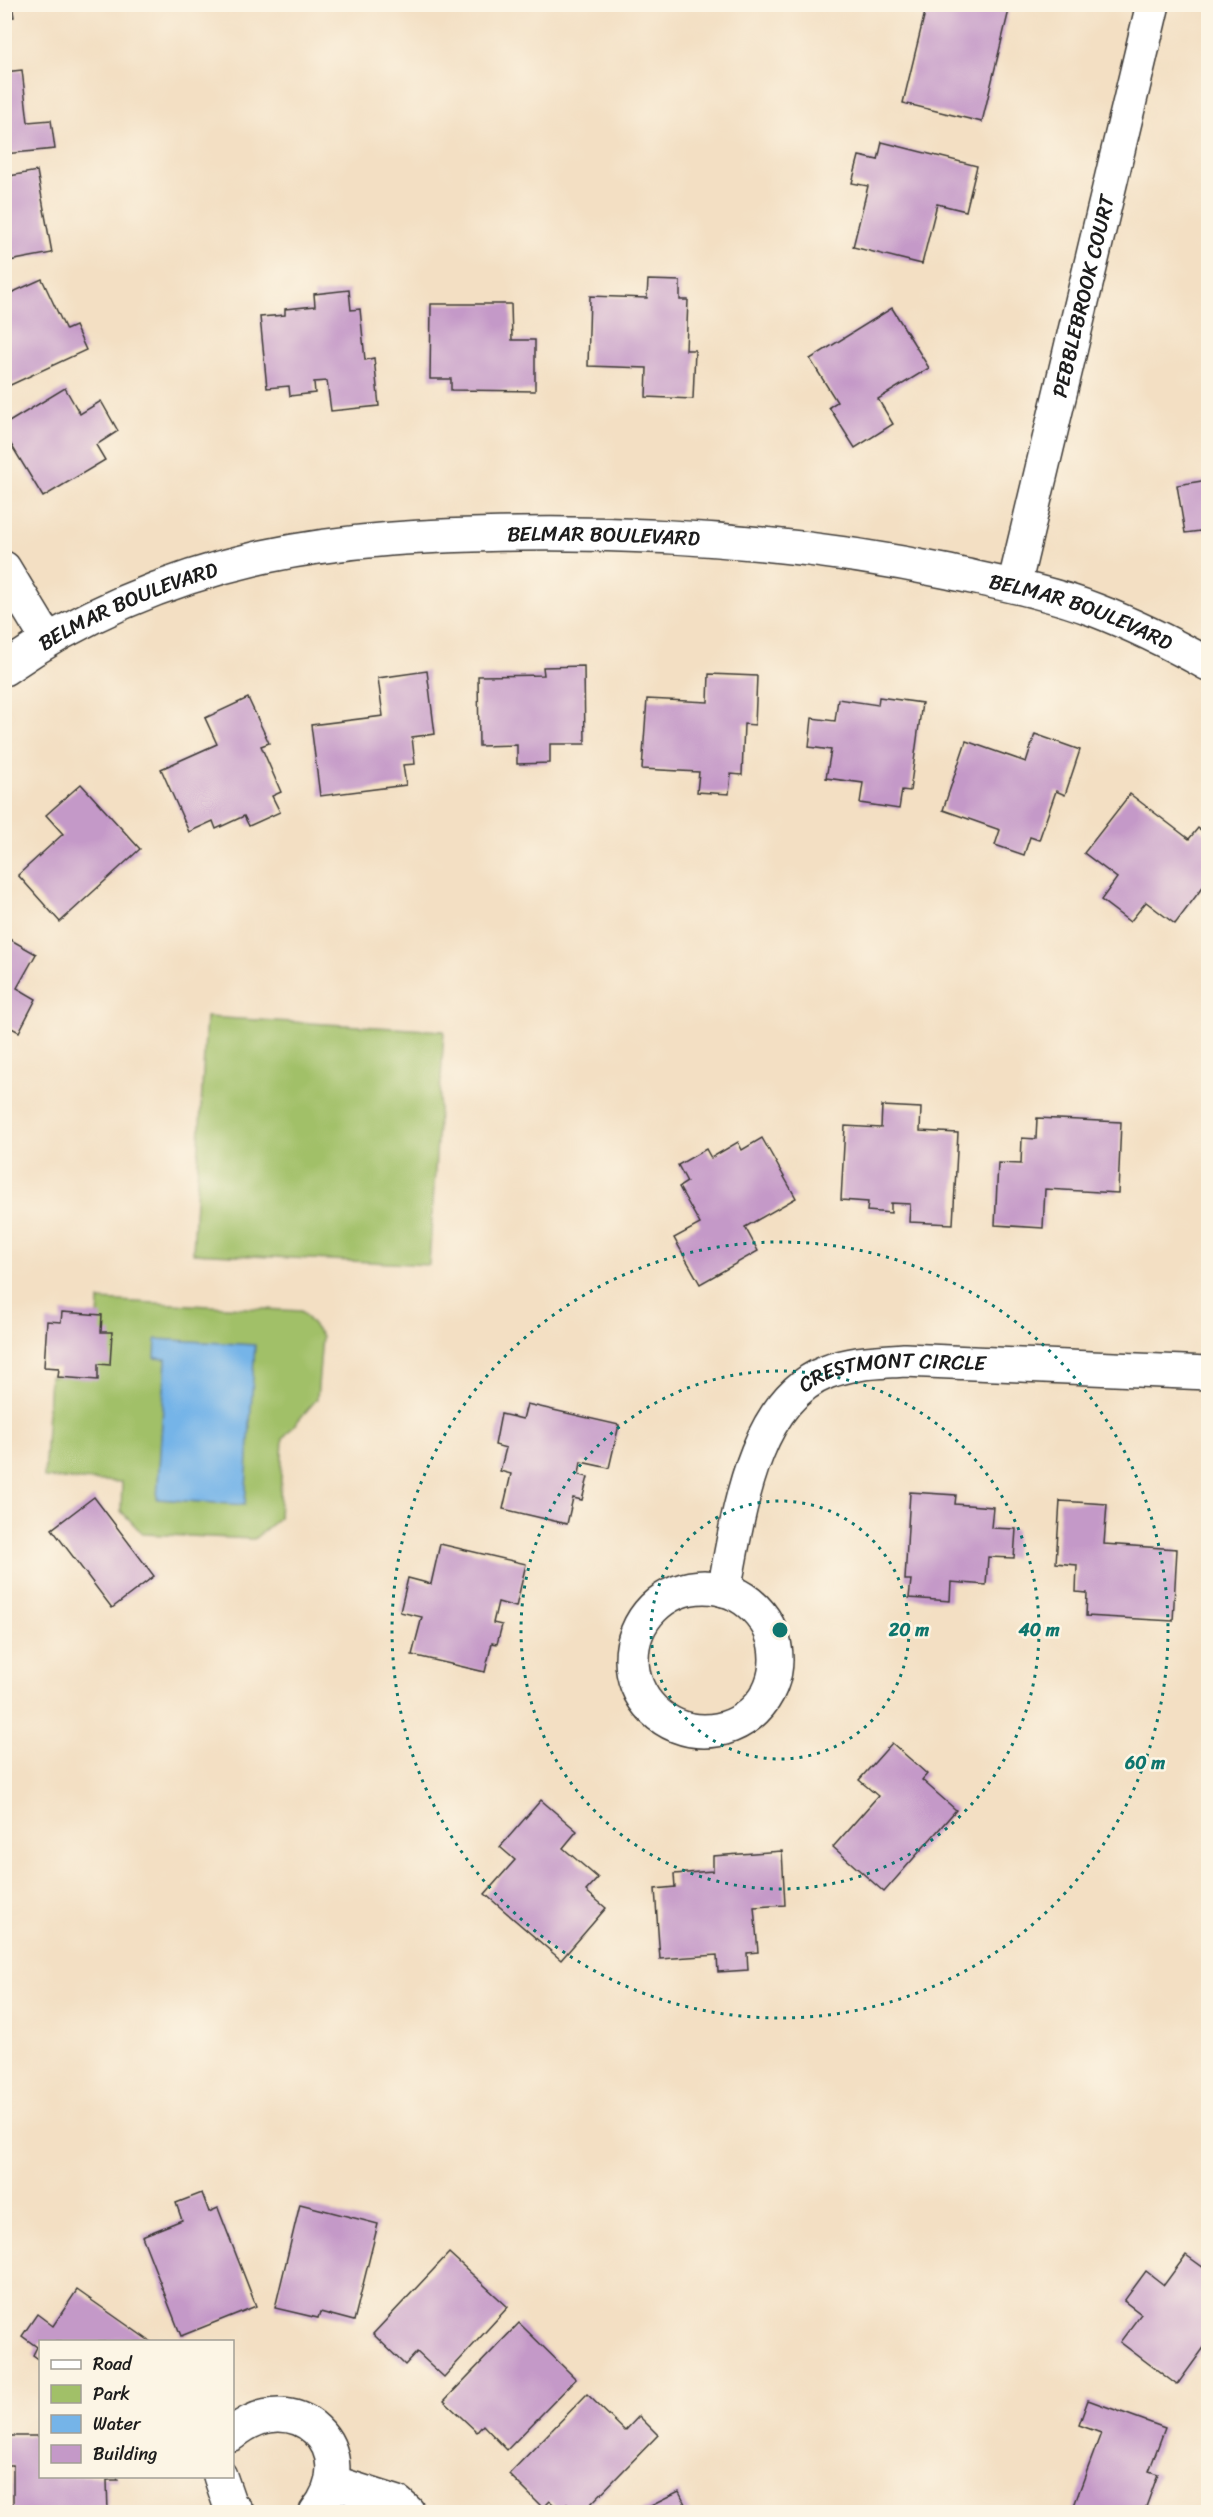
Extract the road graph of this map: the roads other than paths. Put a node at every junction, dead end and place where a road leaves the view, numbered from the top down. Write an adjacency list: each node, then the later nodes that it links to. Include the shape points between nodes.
1 (1153, 4): 3 (street, PEBBLEBROOK COURT)
2 (4, 568): 4 (street)
3 (1014, 586): 4 (street, BELMAR BOULEVARD, via 919,566 735,541 628,535 474,534 344,544 261,557 191,576); 5 (street, BELMAR BOULEVARD, via 1093,609 1166,640)
4 (47, 639): 6 (street, BELMAR BOULEVARD)
5 (1209, 664)
6 (4, 669)
7 (1209, 1373): 8 (street, CRESTMONT CIRCLE, via 904,1360 861,1362 826,1372 799,1390 780,1411 762,1443 742,1504)
8 (724, 1590): 8 (street, via 696,1588 670,1596 654,1607 635,1639 634,1677 641,1694 667,1721 685,1729 721,1729 739,1722 766,1697 774,1679 774,1642 767,1624 749,1604)
9 (234, 2432): 11 (street, via 264,2415 283,2414 301,2419 328,2445 333,2463)
10 (221, 2478): 12 (street, via 230,2505)
11 (332, 2482): 13 (street, via 326,2500); 14 (street, via 398,2503)
12 (237, 2512)
13 (316, 2512)
14 (408, 2512)

